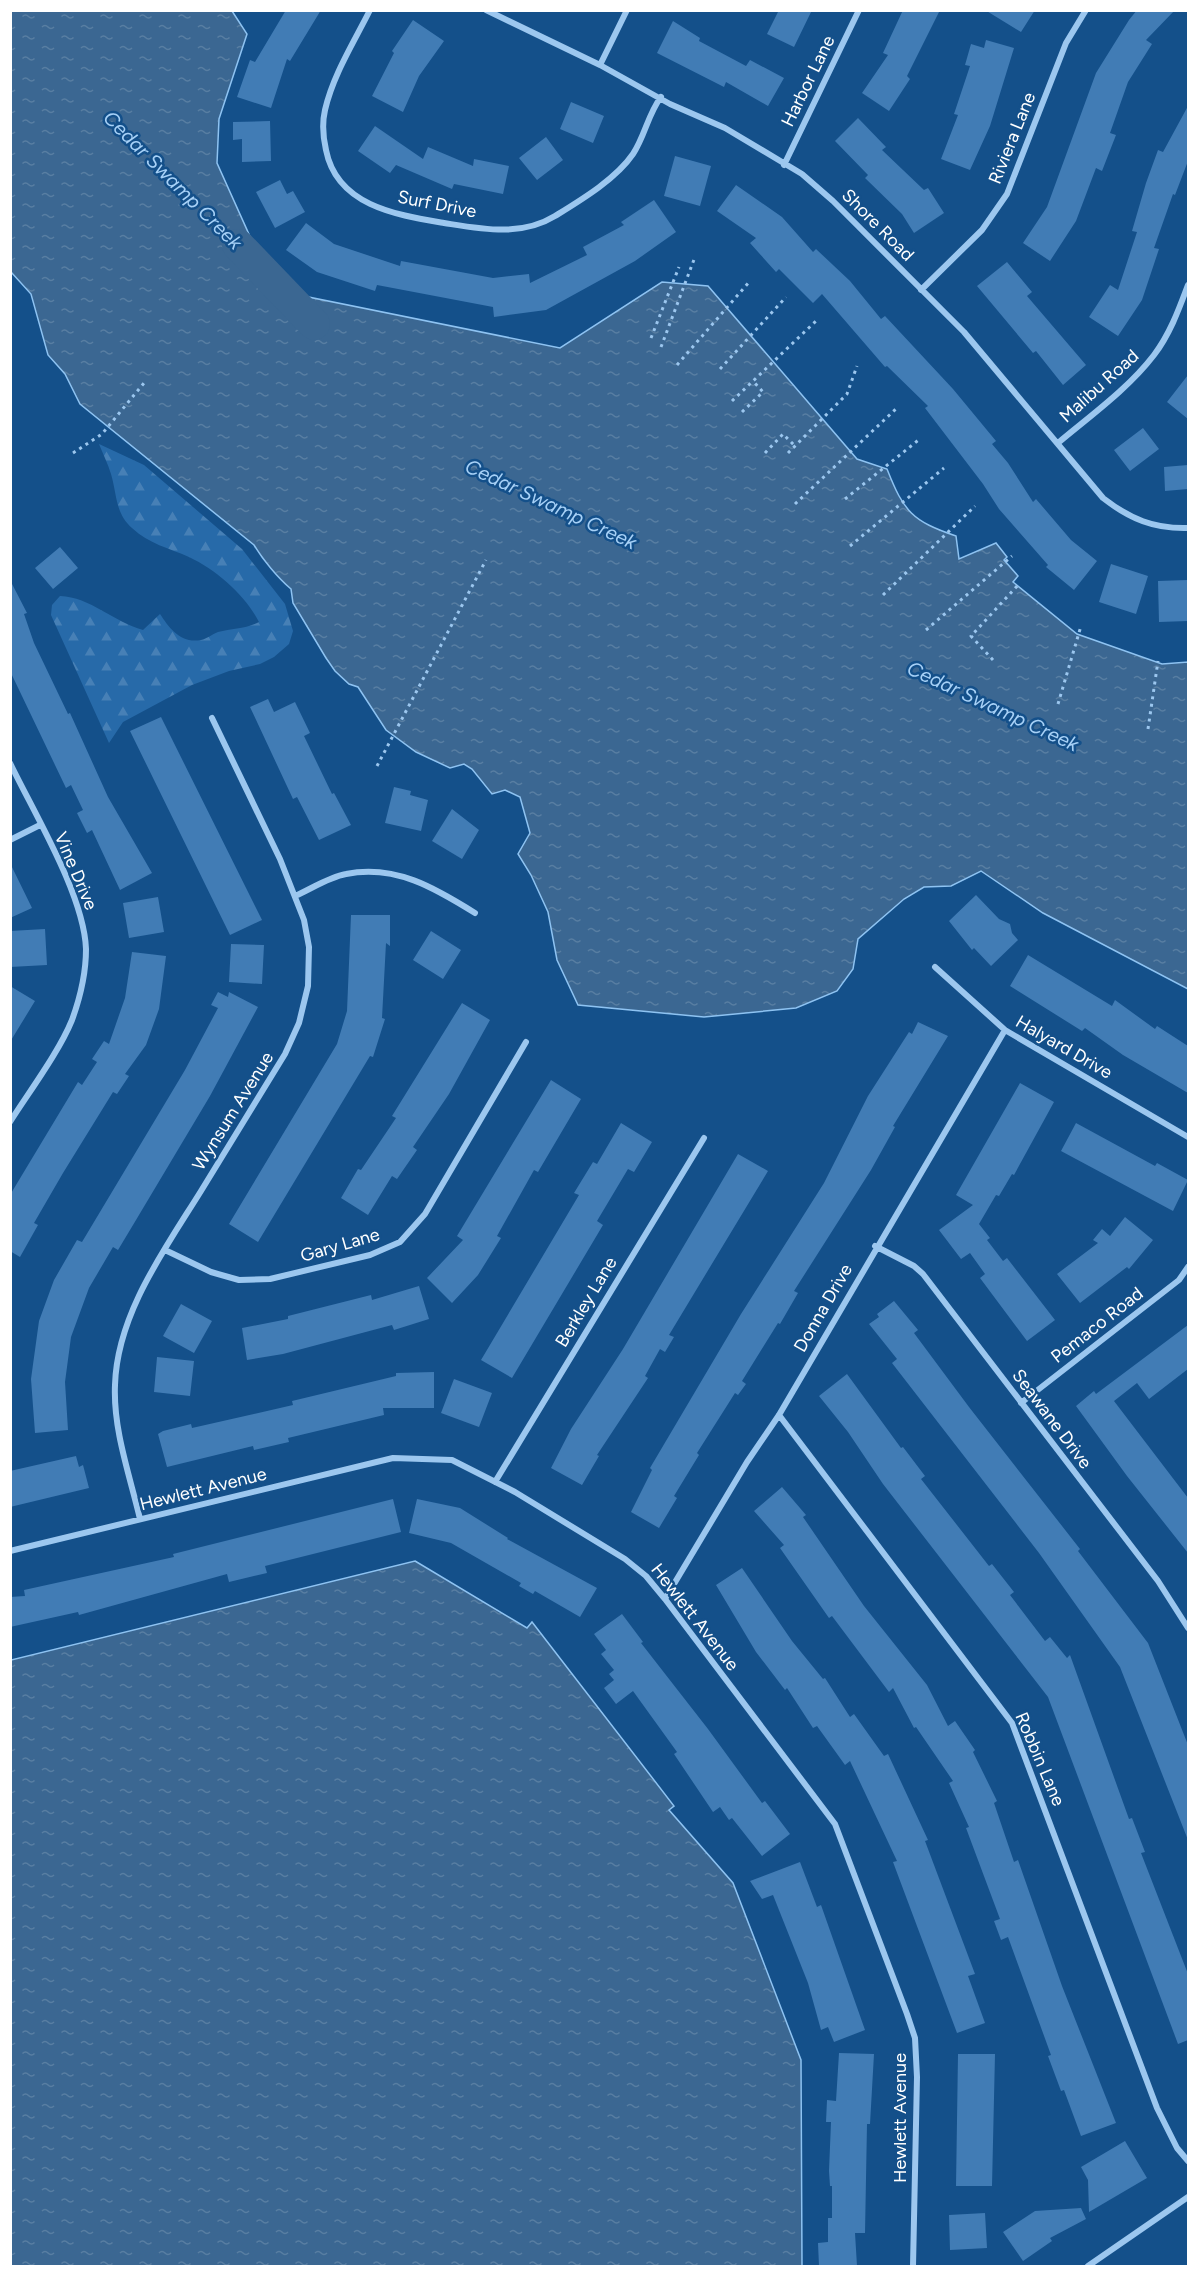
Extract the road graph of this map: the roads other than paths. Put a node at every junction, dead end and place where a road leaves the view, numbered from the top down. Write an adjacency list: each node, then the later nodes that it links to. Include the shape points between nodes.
1 (370, 10): 7 (street, Surf Drive, via 334,80 324,111 323,138 335,176 348,191 362,201 405,217 511,231 554,217 615,174 632,154 652,108)
2 (486, 10): 6 (street, Shore Road)
3 (627, 10): 6 (street)
4 (859, 10): 8 (street, Harbor Lane)
5 (1086, 10): 10 (street, Riviera Lane, via 1066,43 1007,194 982,230)
6 (600, 65): 7 (street, Shore Road)
7 (661, 97): 8 (street, Shore Road, via 725,128)
8 (784, 165): 10 (street, Shore Road, via 802,174 833,201)
9 (1188, 285): 11 (street, Malibu Road, via 1171,327 1154,355)
10 (921, 290): 11 (street, Shore Road, via 964,332)
11 (1058, 443): 12 (street, Shore Road, via 1103,498 1124,514 1168,529)
12 (1188, 528)
13 (212, 718): 17 (street, Wynsum Avenue)
14 (10, 763): 15 (street, Vine Drive)
15 (40, 825): 16 (street); 22 (street, Vine Drive, via 80,911 86,948 83,982 71,1021)
16 (10, 840)
17 (295, 896): 18 (street, via 345,874 383,872 415,879); 26 (street, Wynsum Avenue, via 309,947 308,986 299,1023 285,1054)
18 (475, 913)
19 (935, 968): 20 (street, Halyard Drive)
20 (1005, 1030): 23 (street, Halyard Drive); 25 (street, Donna Drive)
21 (526, 1042): 26 (street, Gary Lane, via 425,1214 400,1242 370,1255 270,1279 239,1280 211,1272)
22 (10, 1122)
23 (1188, 1137)
24 (704, 1138): 30 (street, Berkley Lane)
25 (876, 1246): 28 (street, Seawane Drive, via 923,1274); 29 (street, Donna Drive)
26 (165, 1250): 31 (street, Wynsum Avenue, via 131,1315 116,1370 117,1423)
27 (1188, 1267): 28 (street, Pemaco Road, via 1179,1280)
28 (1021, 1403): 34 (street, Seawane Drive, via 1158,1581)
29 (778, 1414): 33 (street, Donna Drive); 35 (street, Robbin Lane, via 1012,1723 1157,2108)
30 (495, 1482): 31 (street, Hewlett Avenue, via 452,1460 393,1458); 33 (street, Hewlett Avenue, via 625,1559)
31 (140, 1519): 32 (street, Hewlett Avenue)
32 (10, 1551)
33 (665, 1599): 37 (street, Hewlett Avenue, via 835,1824 907,2014 915,2038 917,2077)
34 (1188, 1628)
35 (1188, 2161)
36 (1188, 2197): 38 (street)
37 (913, 2266)
38 (1088, 2266)

